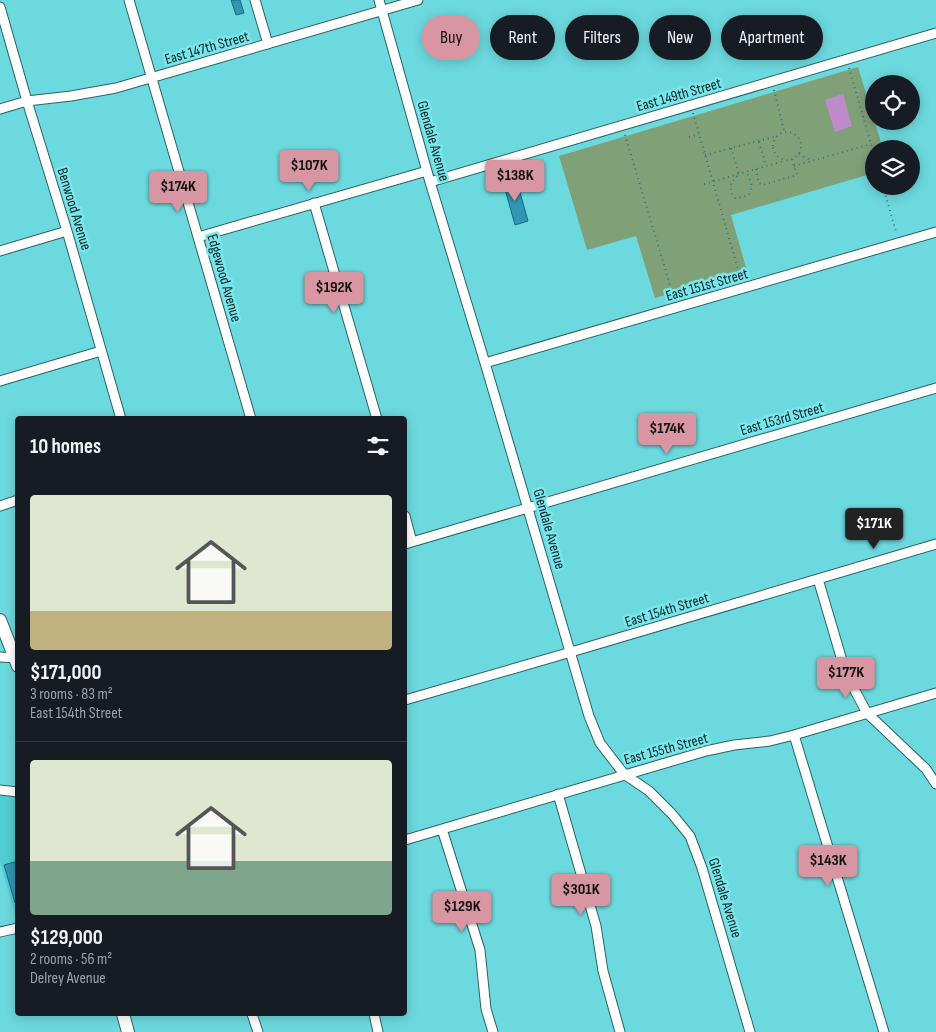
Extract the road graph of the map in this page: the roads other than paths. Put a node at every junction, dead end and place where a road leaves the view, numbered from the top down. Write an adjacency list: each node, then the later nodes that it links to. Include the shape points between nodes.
1 (129, 0): 9 (street, Edgewood Avenue)
2 (255, 0): 8 (street)
3 (379, 0): 6 (street, Glendale Avenue)
4 (418, 0): 6 (street, East 147th Street)
5 (0, 8): 10 (street, Benwood Avenue)
6 (382, 11): 8 (street, East 147th Street); 12 (street, Glendale Avenue)
7 (936, 33): 13 (street, East 149th Street)
8 (268, 44): 9 (street, East 147th Street)
9 (152, 78): 10 (street, East 147th Street, via 116,88); 17 (street, Edgewood Avenue)
10 (27, 101): 11 (street, East 147th Street); 15 (street, Benwood Avenue)
11 (0, 109)
12 (427, 171): 13 (street, Glendale Avenue); 14 (street)
13 (430, 182): 20 (street, Glendale Avenue)
14 (314, 203): 17 (street); 25 (street)
15 (67, 231): 18 (street); 19 (street, Benwood Avenue)
16 (936, 232): 20 (street, East 151st Street)
17 (198, 237): 24 (street, Edgewood Avenue)
18 (0, 251)
19 (101, 351): 21 (street); 23 (street, Benwood Avenue)
20 (485, 364): 28 (street, Glendale Avenue)
21 (0, 381)
22 (936, 388): 28 (street, East 153rd Street)
23 (120, 416)
24 (250, 416)
25 (376, 416)
26 (15, 501): 27 (street)
27 (0, 506)
28 (528, 509): 30 (street, East 153rd Street); 34 (street, Glendale Avenue)
29 (407, 530): 30 (street)
30 (409, 543)
31 (936, 544): 32 (street, East 154th Street)
32 (818, 579): 34 (street, East 154th Street); 40 (street, via 846,674)
33 (0, 620): 35 (main road)
34 (571, 652): 39 (street, East 154th Street); 42 (street, Glendale Avenue, via 600,743)
35 (15, 656)
36 (0, 657): 37 (street)
37 (15, 661)
38 (936, 693): 40 (street, East 155th Street)
39 (407, 699)
40 (868, 713): 41 (street, East 155th Street); 43 (street, via 926,769)
41 (794, 735): 42 (street, East 155th Street, via 706,751); 60 (street)
42 (624, 774): 46 (street, East 155th Street); 59 (street, Glendale Avenue, via 649,791 690,836)
43 (936, 784)
44 (0, 790): 45 (street)
45 (15, 792)
46 (558, 794): 47 (street, East 155th Street); 58 (street, via 596,926 603,971)
47 (442, 830): 48 (street, East 155th Street); 57 (street, via 480,950 486,1009)
48 (407, 839)
49 (15, 929): 50 (street)
50 (0, 932)
51 (124, 1016): 54 (main road)
52 (253, 1016): 55 (street)
53 (374, 1016): 56 (street)
54 (128, 1032)
55 (258, 1032)
56 (378, 1032)
57 (493, 1032)
58 (620, 1032)
59 (750, 1032)
60 (884, 1032)

